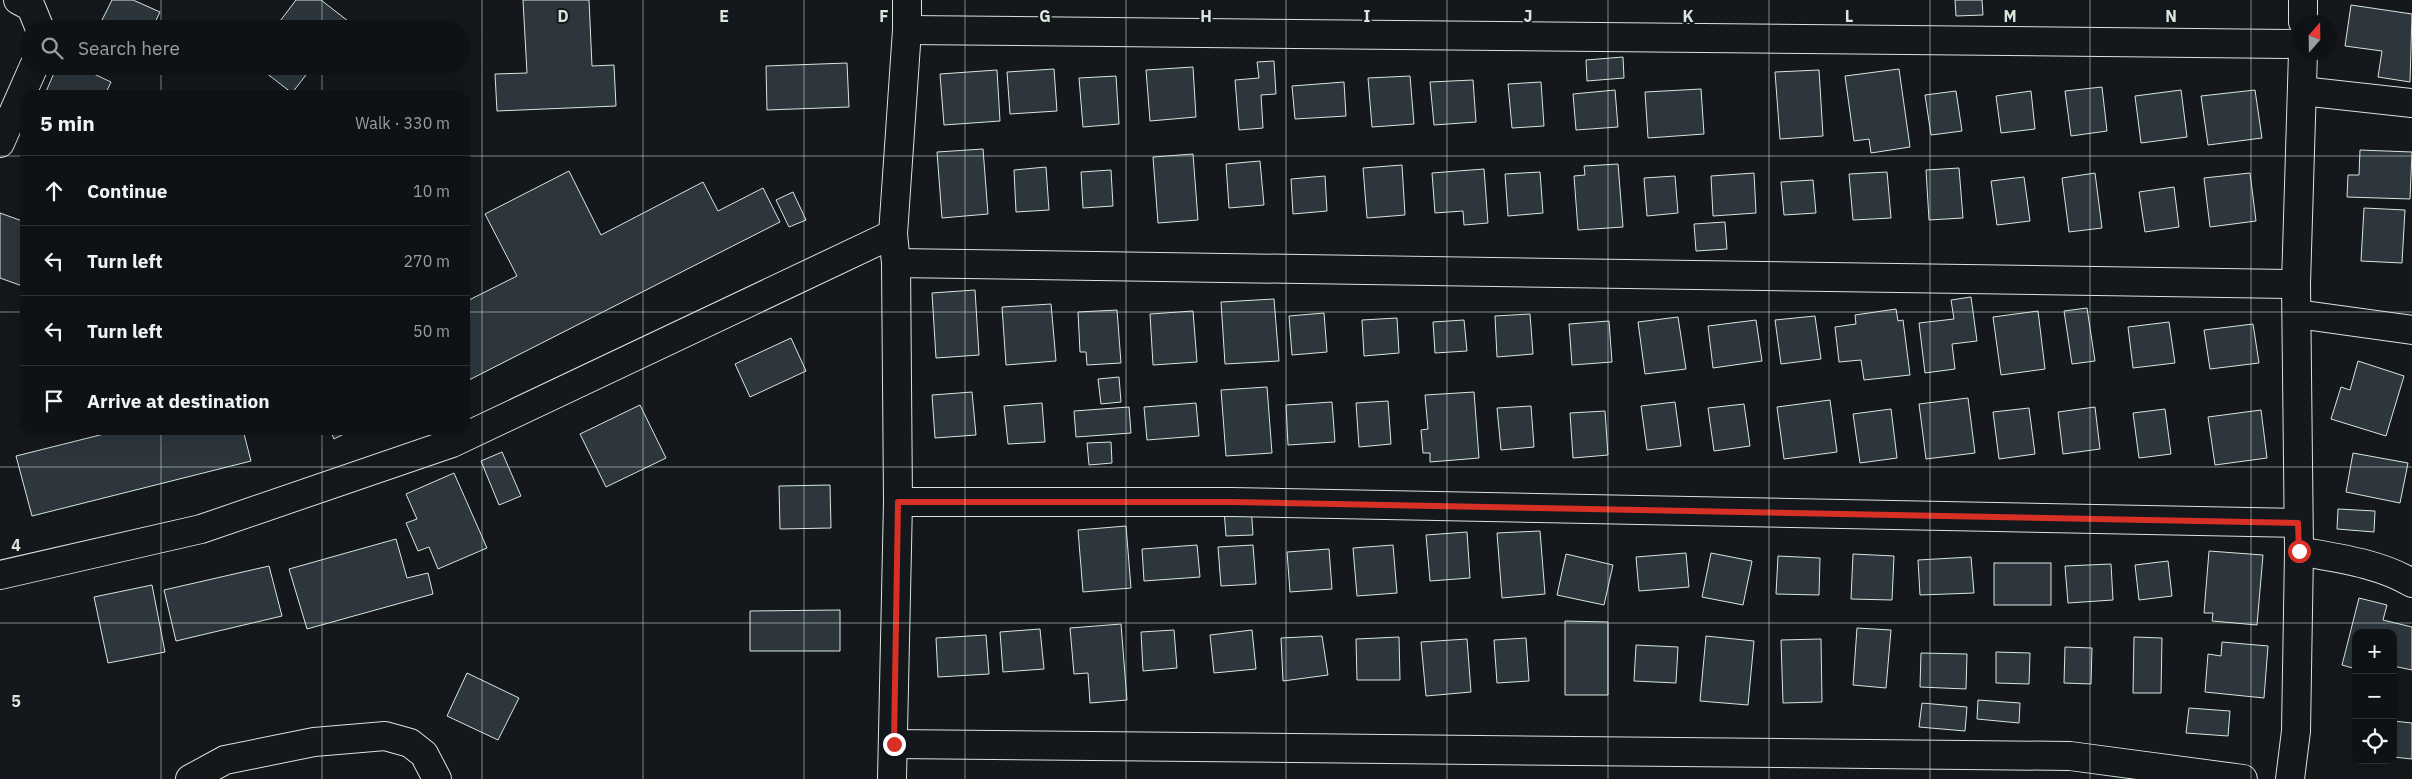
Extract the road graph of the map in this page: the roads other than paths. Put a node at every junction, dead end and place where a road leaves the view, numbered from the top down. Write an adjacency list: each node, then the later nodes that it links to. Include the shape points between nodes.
1 (18, 0): 5 (street, via 32,7)
2 (907, 0): 6 (street)
3 (2303, 0): 4 (street)
4 (2303, 15)
5 (37, 20)
6 (907, 30): 7 (street); 15 (street)
7 (2292, 44)
8 (2303, 60): 11 (street)
9 (30, 75): 10 (street)
10 (23, 90)
11 (2302, 91): 13 (street); 17 (street)
12 (20, 98): 14 (street)
13 (2412, 102)
14 (0, 143)
15 (893, 234): 16 (street); 20 (street)
16 (896, 264): 17 (street); 22 (street)
17 (2296, 284): 18 (street)
18 (2297, 314): 19 (street); 23 (street)
19 (2412, 330)
20 (470, 434)
21 (469, 435): 25 (street, via 202,530)
22 (898, 502): 23 (street, via 1231,502); 27 (street)
23 (2298, 523): 24 (street)
24 (2299, 551): 26 (street, via 2361,563); 33 (street, via 2296,731)
25 (0, 575)
26 (2412, 583)
27 (894, 744): 28 (street); 31 (street)
28 (2065, 768): 32 (street)
29 (190, 779): 30 (street, via 225,760 314,742 385,736 410,743 424,754)
30 (437, 779)
31 (892, 779)
32 (2243, 779)
33 (2290, 779)

